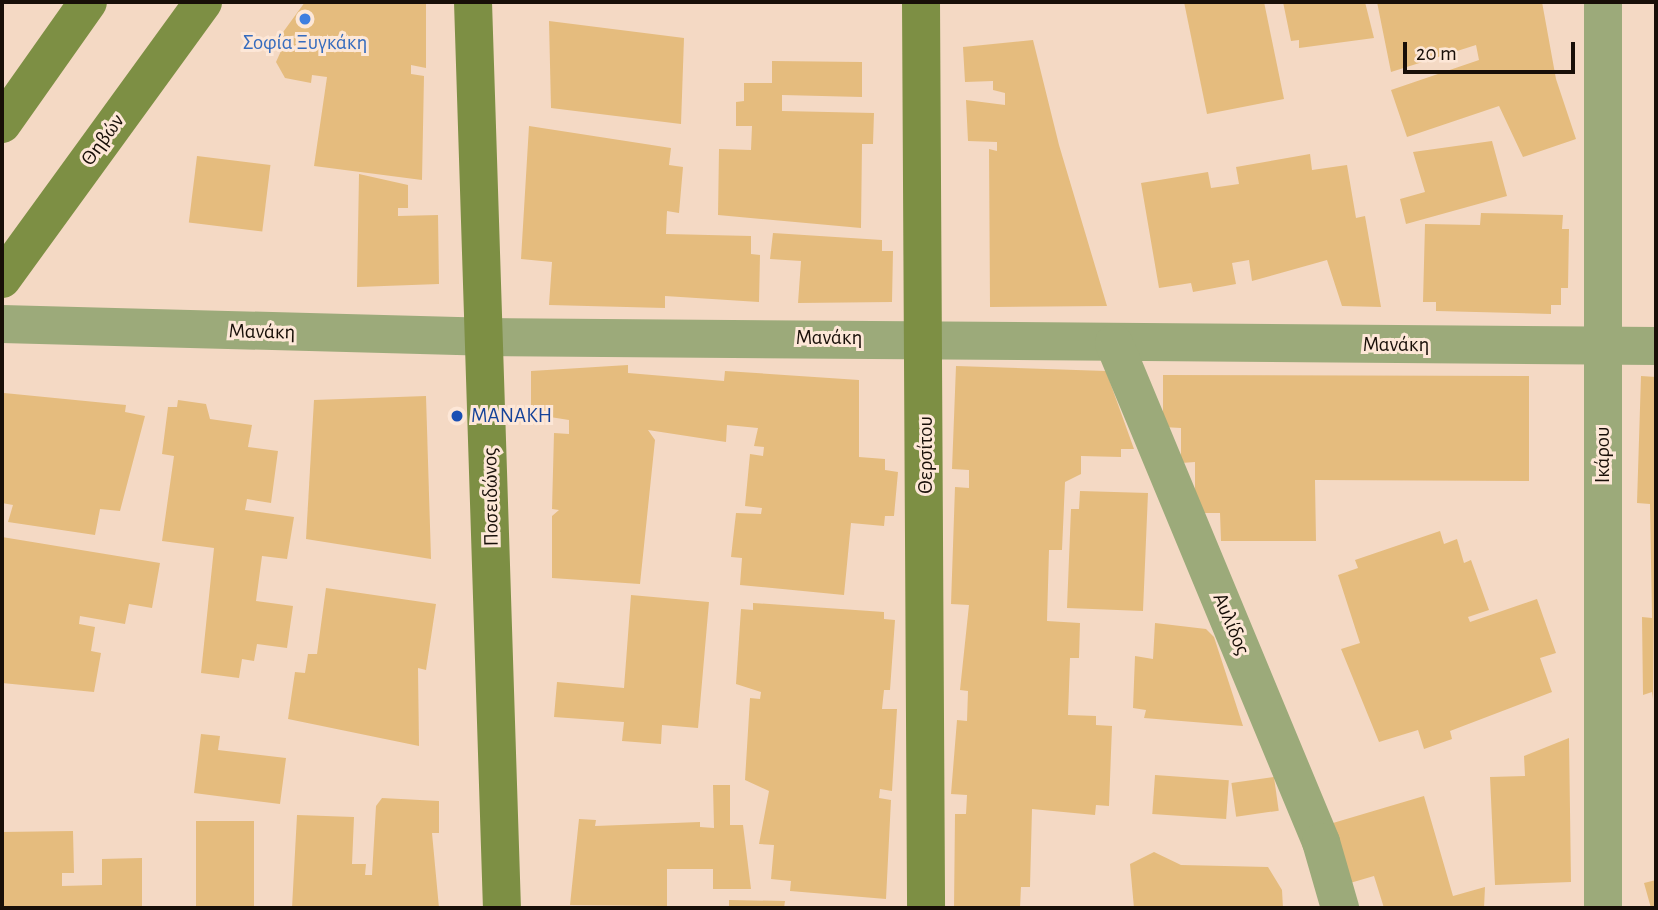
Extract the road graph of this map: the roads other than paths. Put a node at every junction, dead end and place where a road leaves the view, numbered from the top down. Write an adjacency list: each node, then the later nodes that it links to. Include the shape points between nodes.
1 (88, 2): 6 (street)
2 (203, 2): 7 (street, Θηβών)
3 (472, 2): 9 (street, Ποσειδώνος)
4 (921, 2): 10 (street, Θερσίτου)
5 (1604, 2): 12 (street, Ικάρου)
6 (2, 124)
7 (2, 279)
8 (2, 324): 9 (street, Μανάκη)
9 (485, 337): 10 (street, Μανάκη); 14 (street, Ποσειδώνος)
10 (926, 338): 11 (street, Μανάκη); 15 (street, Θερσίτου)
11 (1114, 343): 12 (street, Μανάκη); 16 (street, Αυλίδος, via 1321,842)
12 (1603, 345): 13 (street, Μανάκη); 17 (street, Ικάρου)
13 (1656, 346)
14 (502, 908)
15 (926, 908)
16 (1340, 908)
17 (1603, 908)

